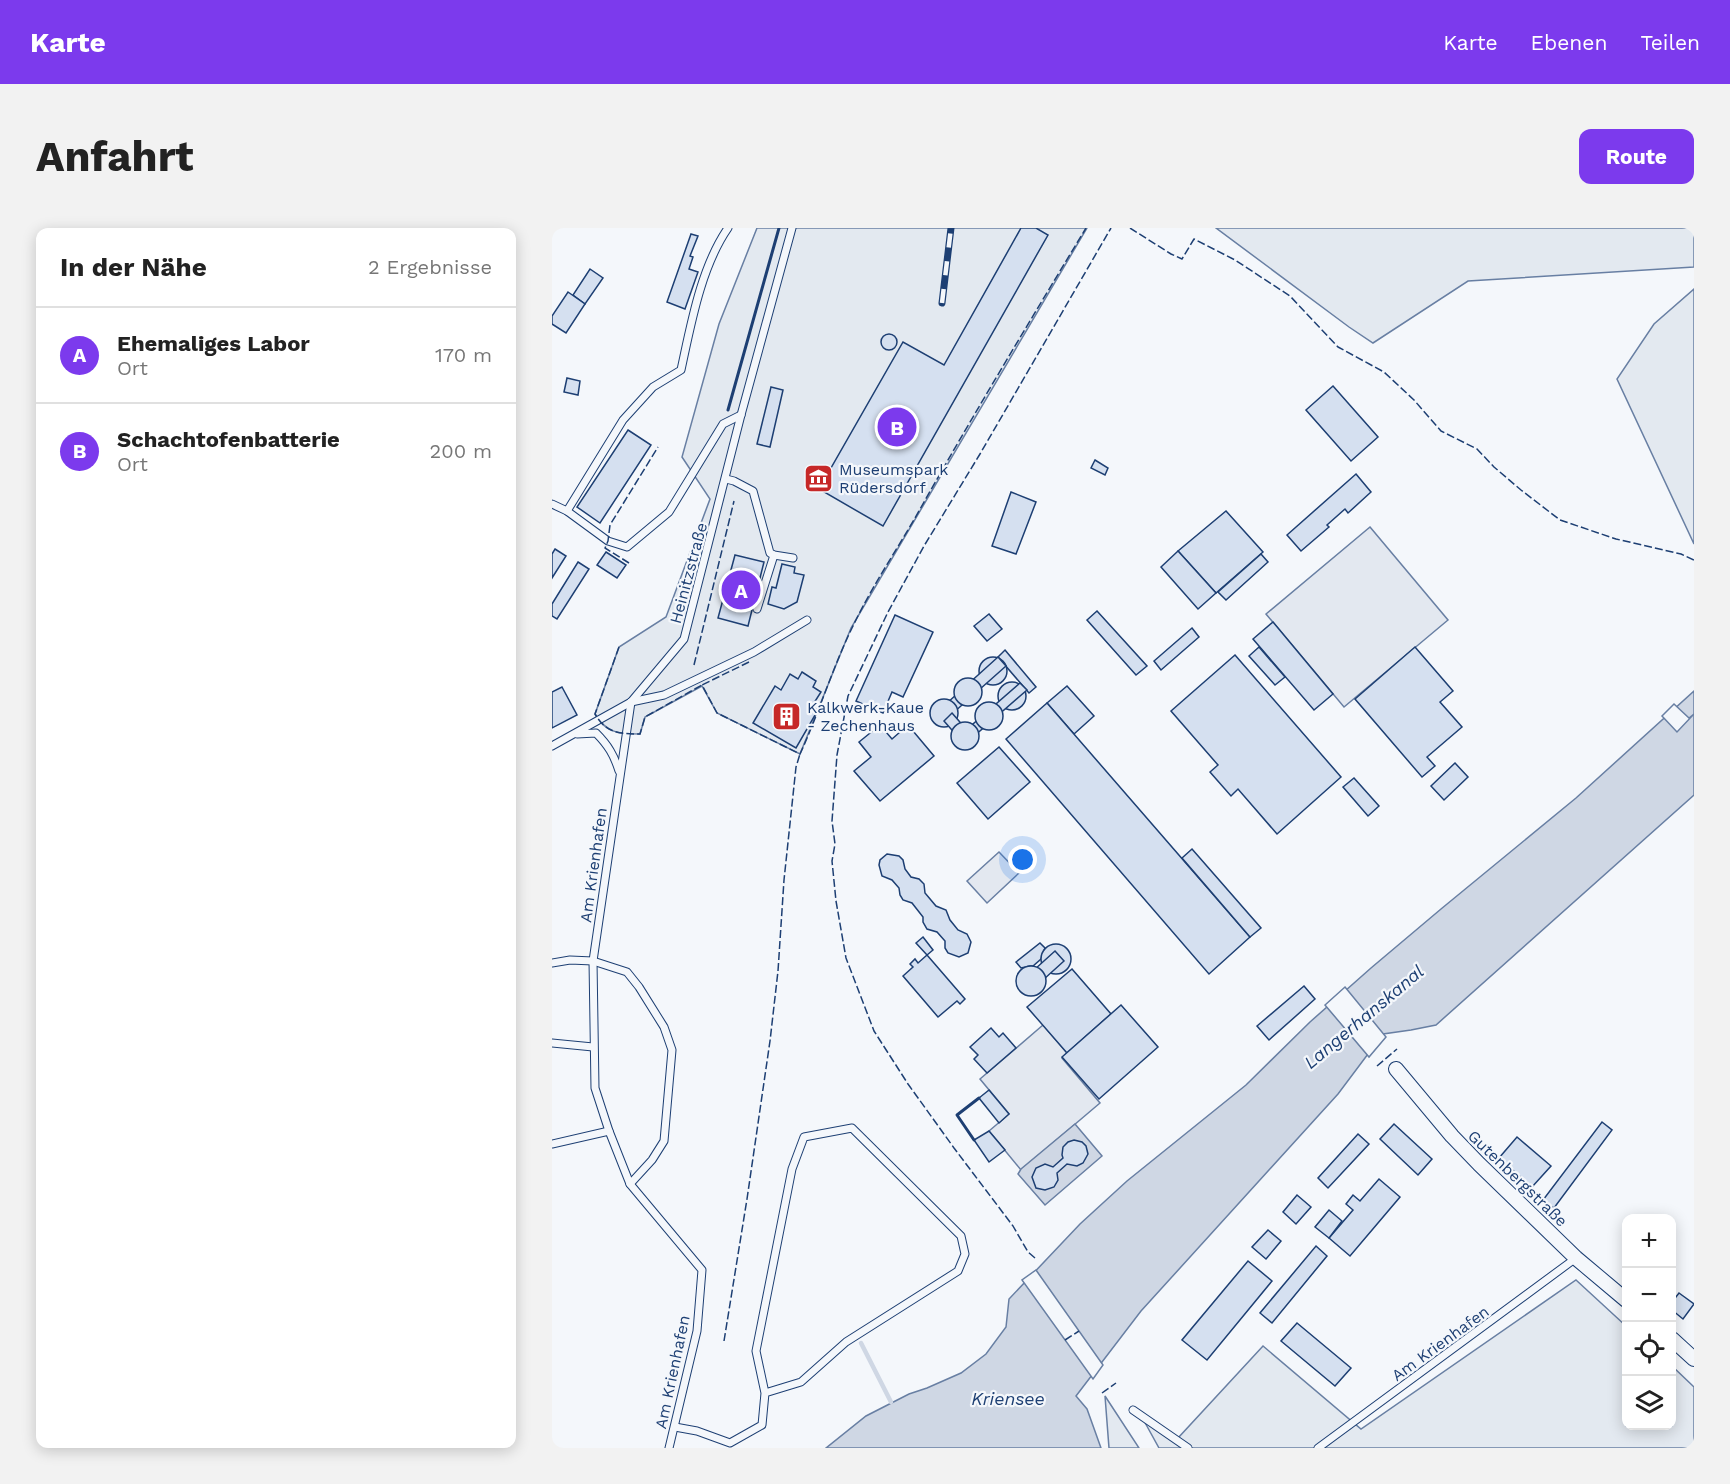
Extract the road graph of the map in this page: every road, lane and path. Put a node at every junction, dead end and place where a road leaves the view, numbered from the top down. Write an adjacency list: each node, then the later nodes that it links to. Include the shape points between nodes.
1 (728, 228): 6 (lane, via 716,245 697,302 681,370 653,387 623,420)
2 (792, 228): 3 (lane, Heinitzstraße)
3 (741, 416): 4 (lane, Heinitzstraße); 6 (lane, Heinitzstraße, via 723,424 669,512 627,547 608,541)
4 (726, 479): 7 (lane, via 753,491 770,553); 11 (lane, Heinitzstraße, via 684,639)
5 (552, 504): 6 (lane, Heinitzstraße)
6 (567, 511)
7 (774, 555): 8 (lane); 9 (lane)
8 (793, 558)
9 (757, 609)
10 (807, 620): 11 (lane, via 754,652 664,695)
11 (631, 702): 12 (lane, Heinitzstraße); 14 (lane, Am Krienhafen)
12 (575, 734): 13 (lane, Heinitzstraße); 14 (lane, via 596,733 608,744)
13 (552, 746)
14 (620, 773): 16 (lane, Am Krienhafen)
15 (552, 955): 17 (lane)
16 (593, 961): 17 (lane); 19 (lane, Am Krienhafen); 23 (lane, via 627,972 664,1027 672,1050 664,1141)
17 (553, 963)
18 (552, 1043): 19 (lane)
19 (593, 1047): 21 (lane, Am Krienhafen, via 595,1088)
20 (1396, 1069): 24 (street, Gutenbergstraße, via 1452,1136)
21 (609, 1131): 22 (lane); 23 (lane, Am Krienhafen)
22 (552, 1144)
23 (630, 1184): 30 (lane, Am Krienhafen, via 702,1270 697,1331)
24 (1576, 1258): 25 (street, Gutenbergstraße); 33 (lane, Am Krienhafen)
25 (1622, 1297)
26 (1676, 1343): 27 (street)
27 (1694, 1359)
28 (765, 1393): 28 (lane, via 801,1382 846,1342 958,1271 964,1254 961,1236 852,1128 804,1137 792,1169 756,1351); 30 (lane, via 762,1425 730,1443)
29 (1133, 1410): 32 (lane)
30 (675, 1427): 31 (lane, Am Krienhafen)
31 (669, 1448)
32 (1188, 1448)
33 (1318, 1448)

